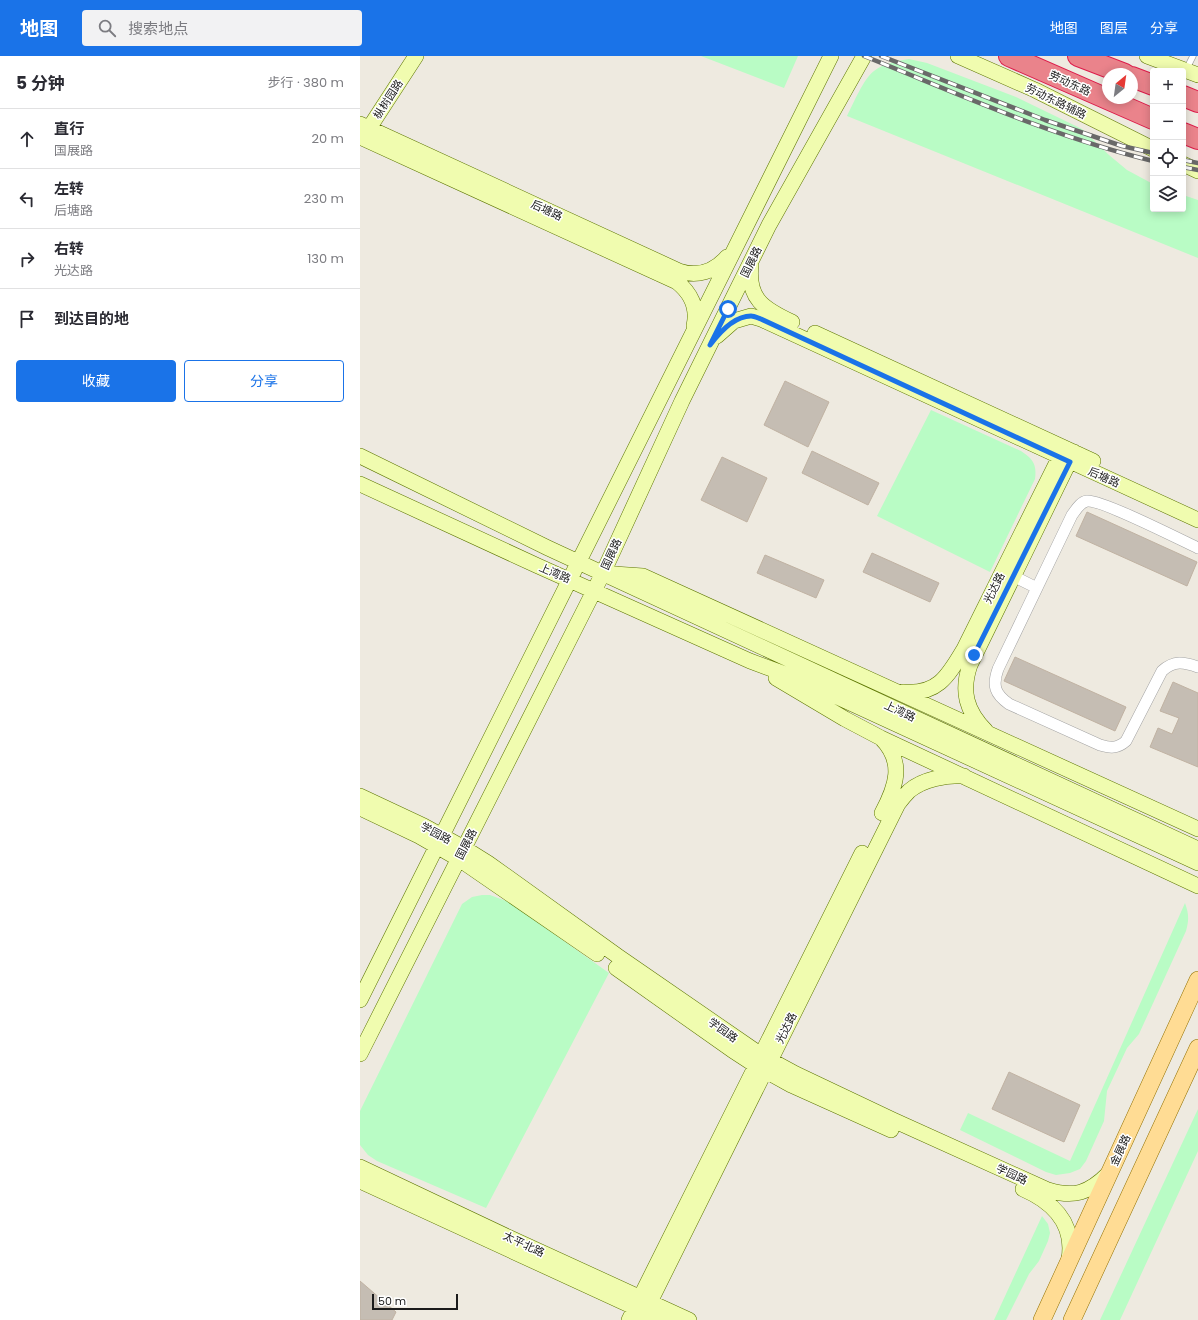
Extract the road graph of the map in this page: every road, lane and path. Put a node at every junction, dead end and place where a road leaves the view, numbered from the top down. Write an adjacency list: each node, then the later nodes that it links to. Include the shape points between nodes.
1 (409, 56): 17 (street, 枞树园路)
2 (416, 56): 17 (street, 枞树园路)
3 (831, 56): 23 (street, 国展路)
4 (864, 56): 24 (street, 国展路)
5 (958, 56): 20 (street, 劳动东路辅路, via 1035,90)
6 (1009, 56): 16 (highway, 劳动东路)
7 (1078, 56): 10 (highway)
8 (1147, 56): 11 (street)
9 (1193, 56): 11 (lane)
10 (1109, 68)
11 (1192, 73)
12 (1138, 79): 13 (highway)
13 (1150, 84)
14 (1186, 97): 15 (highway)
15 (1198, 102)
16 (1150, 119)
17 (362, 133): 23 (street, 后塘路, via 689,274 699,274 718,266); 25 (street, 后塘路, via 677,282 688,294 696,311)
18 (1186, 134): 19 (highway)
19 (1198, 139)
20 (1150, 148)
21 (1186, 165): 22 (street)
22 (1198, 171)
23 (732, 252): 25 (street, 国展路)
24 (752, 260): 26 (street, 国展路); 27 (street, 后塘路, via 752,292 766,309)
25 (691, 335): 33 (street, 国展路)
26 (710, 345): 27 (street, 后塘路, via 734,322 751,316); 34 (street, 国展路)
27 (1067, 454): 30 (street, 后塘路); 31 (street, 后塘路); 35 (street, 光达路); 41 (street, 光达路, via 952,670 930,689 914,693)
28 (360, 456): 33 (street, 上湾路)
29 (360, 484): 36 (street, 上湾路)
30 (1198, 509)
31 (1198, 520)
32 (1198, 548): 37 (street, via 1105,505 1088,501 1081,503 1072,516)
33 (578, 562): 34 (street, 上湾路); 36 (street, 国展路)
34 (603, 573): 38 (street, 国展路); 41 (street, 上湾路, via 643,576); 47 (street, 上湾路)
35 (1013, 576): 37 (street); 42 (street, 光达路, via 966,677 966,700 971,712)
36 (570, 579): 38 (street, 上湾路); 49 (street, 国展路)
37 (1037, 588): 40 (street, via 995,679 995,688 1000,698 1009,704 1100,745 1116,747 1126,741 1167,666 1181,662)
38 (594, 590): 39 (street, 上湾路); 51 (street, 国展路)
39 (750, 661): 43 (street, 上湾路, via 845,720); 47 (street, 上湾路, via 796,678)
40 (1198, 667)
41 (895, 692): 42 (street, 上湾路)
42 (992, 735): 48 (street, 上湾路)
43 (881, 738): 44 (street, 上湾路); 58 (street, 光达路, via 893,757 896,779 893,792)
44 (964, 776): 53 (street, 上湾路); 58 (street, 光达路, via 930,780 914,787 898,804)
45 (360, 796): 49 (street, 学园路)
46 (360, 808): 49 (street, 学园路)
47 (1113, 816): 50 (street, 上湾路); 52 (street, 上湾路)
48 (1198, 830)
49 (439, 840): 51 (street, 学园路); 55 (street, 国展路)
50 (1198, 849)
51 (462, 853): 57 (street, 国展路); 58 (street, 学园路, via 732,1050)
52 (1198, 863)
53 (1198, 886)
54 (1198, 980): 60 (main road, 金展路)
55 (360, 1000)
56 (1198, 1048): 67 (main road)
57 (360, 1054)
58 (763, 1063): 60 (street, 学园路, via 1048,1190 1061,1194 1083,1191 1092,1188); 62 (street, 学园路, via 791,1085 1029,1191 1060,1215 1070,1239); 63 (street, 光达路)
59 (360, 1167): 63 (street, 太平北路)
60 (1110, 1172): 62 (main road, 金展路)
61 (360, 1181): 63 (street, 太平北路)
62 (1068, 1264): 66 (main road, 金展路)
63 (640, 1310): 64 (street, 太平北路); 65 (street, 太平北路)
64 (662, 1320)
65 (689, 1320)
66 (1042, 1320)
67 (1072, 1320)

